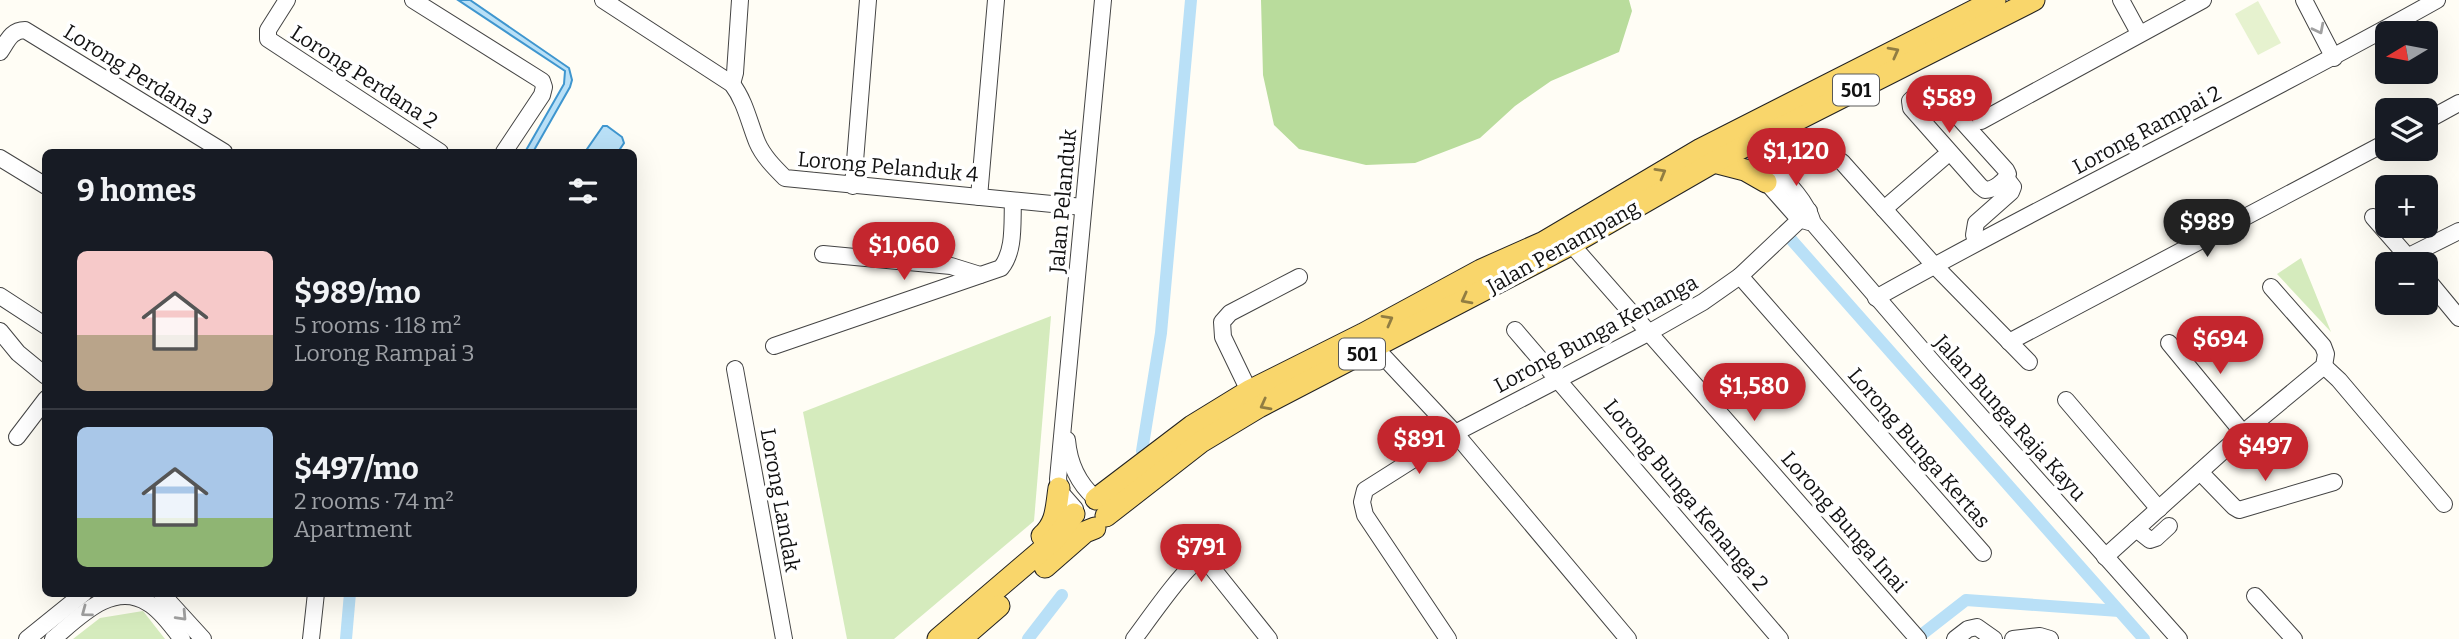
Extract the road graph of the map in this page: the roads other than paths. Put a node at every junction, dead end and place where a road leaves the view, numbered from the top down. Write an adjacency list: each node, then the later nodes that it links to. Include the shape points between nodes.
1 (287, 0): 24 (street, Lorong Perdana 2, via 268,38)
2 (413, 0): 25 (street, via 542,81 542,96)
3 (603, 0): 17 (street, Lorong Pelanduk 4)
4 (740, 0): 17 (street)
5 (868, 0): 33 (street)
6 (996, 0): 34 (street)
7 (1103, 0): 36 (street, Jalan Pelanduk)
8 (2034, 0): 13 (main road, Jalan Penampang / 501)
9 (2121, 0): 14 (street)
10 (2203, 0): 14 (street)
11 (2304, 0): 16 (street, one-way to 16)
12 (2437, 0): 16 (street, Lorong Rampai 2)
13 (1999, 5): 21 (main road, Jalan Penampang / 501)
14 (2138, 33): 20 (street)
15 (0, 52): 23 (street, Lorong Perdana 3, via 18,30 31,33)
16 (2334, 58): 42 (street, Lorong Rampai 2)
17 (732, 84): 33 (street, Lorong Pelanduk 4, via 758,144 785,178)
18 (2459, 103): 19 (street)
19 (2438, 114)
20 (1981, 121)
21 (1738, 140): 28 (main road, Jalan Penampang / 501); 31 (street, Jalan Bunga Raja Kayu); 39 (street, Jalan Bunga Raja Kayu, via 1798,196); 41 (main road, Jalan Penampang / 501, one-way to 21)
22 (2375, 148): 60 (street)
23 (218, 149)
24 (435, 149)
25 (506, 149)
26 (0, 158): 32 (street)
27 (1943, 158): 37 (street)
28 (1714, 162): 31 (main road, via 1745,170); 41 (main road, Jalan Penampang / 501)
29 (1842, 162): 37 (street)
30 (2006, 178): 30 (street, via 1991,190 1980,186 1911,108 1915,94 1925,86 1933,89 2006,170); 42 (street, via 2011,192 1976,223)
31 (1766, 182): 39 (street, Jalan Bunga Raja Kayu)
32 (42, 184)
33 (853, 186): 34 (street, Lorong Pelanduk 4)
34 (979, 197): 35 (street, Lorong Pelanduk 4)
35 (1013, 201): 36 (street, Lorong Pelanduk 4); 47 (street, via 1007,260 1000,268)
36 (1083, 207): 71 (street, Jalan Pelanduk)
37 (1884, 209): 46 (street)
38 (2373, 217): 43 (street)
39 (1807, 218): 48 (street, Lorong Bunga Kenanga); 53 (street, Jalan Bunga Raja Kayu)
40 (2459, 231): 44 (street)
41 (1565, 238): 58 (street, Lorong Bunga Inai); 59 (main road, Jalan Penampang / 501, via 1449,287)
42 (1977, 242): 46 (street, Lorong Rampai 2)
43 (2402, 252)
44 (2425, 252)
45 (823, 254): 47 (street, via 951,266)
46 (1934, 265): 53 (street, Lorong Rampai 2); 60 (street)
47 (980, 275): 62 (street)
48 (1740, 276): 58 (street, Lorong Bunga Kenanga); 84 (street, Lorong Bunga Kertas)
49 (1299, 277): 68 (street, via 1230,313 1222,322 1223,337)
50 (2271, 287): 64 (street, via 2323,346)
51 (2438, 293): 54 (street)
52 (0, 296): 55 (street)
53 (1876, 298): 85 (street, Jalan Bunga Raja Kayu)
54 (2459, 318)
55 (42, 323)
56 (1515, 330): 67 (street, Lorong Bunga Kenanga 2)
57 (0, 331): 66 (street)
58 (1650, 332): 67 (street, Lorong Bunga Kenanga); 93 (street, Lorong Bunga Inai)
59 (1369, 341): 68 (main road, Jalan Penampang / 501); 72 (street); 79 (main road, Jalan Penampang / 501, one-way to 79, via 1201,442 1160,474)
60 (2009, 342): 63 (street)
61 (2169, 343): 73 (street)
62 (774, 346)
63 (2029, 362)
64 (2324, 366): 73 (street); 78 (street)
65 (735, 369): 99 (street, Lorong Landak)
66 (42, 373)
67 (1559, 379): 72 (street, Lorong Bunga Kenanga); 106 (street, Lorong Bunga Kenanga 2)
68 (1249, 390): 79 (main road, Jalan Penampang / 501, via 1192,426 1119,482)
69 (2066, 400): 80 (street)
70 (42, 404): 74 (street)
71 (1064, 406): 77 (street, Jalan Pelanduk); 79 (street, Jalan Pelanduk, via 1071,462 1082,487)
72 (1455, 433): 104 (street, Lorong Bunga Kenanga, via 1364,490 1362,502 1364,515); 105 (street)
73 (2244, 433): 75 (street)
74 (16, 437)
75 (2200, 472): 76 (street, via 2239,510); 80 (street)
76 (2334, 482)
77 (1059, 488): 81 (street); 92 (main road, via 1052,528 1000,575)
78 (2444, 504)
79 (1102, 509): 81 (main road, Jalan Penampang / 501, via 1083,499); 101 (main road, Jalan Penampang / 501, via 1085,532)
80 (2159, 509): 83 (street)
81 (1074, 512): 92 (main road, Jalan Penampang / 501, via 1055,539)
82 (2169, 526): 83 (street, via 2150,540)
83 (2136, 529): 85 (street)
84 (1983, 553)
85 (2105, 557): 111 (street, Jalan Bunga Raja Kayu)
86 (2255, 596): 112 (street)
87 (79, 597): 94 (street)
88 (120, 597): 95 (street, one-way to 95, via 88,609)
89 (134, 597): 96 (street, one-way to 89, via 153,606)
90 (165, 597): 97 (street, one-way to 97)
91 (316, 597): 98 (street)
92 (974, 609): 100 (main road, Jalan Penampang / 501)
93 (1913, 633)
94 (27, 639)
95 (53, 639)
96 (182, 639)
97 (203, 639)
98 (312, 639)
99 (784, 639)
100 (938, 639)
101 (961, 639)
102 (1134, 639): 103 (street, via 1196,562 1209,564)
103 (1269, 639)
104 (1448, 639)
105 (1628, 639)
106 (1780, 639)
107 (1955, 639): 108 (street, via 1977,627)
108 (1994, 639)
109 (2013, 639): 110 (street)
110 (2050, 639)
111 (2179, 639)
112 (2294, 639)

